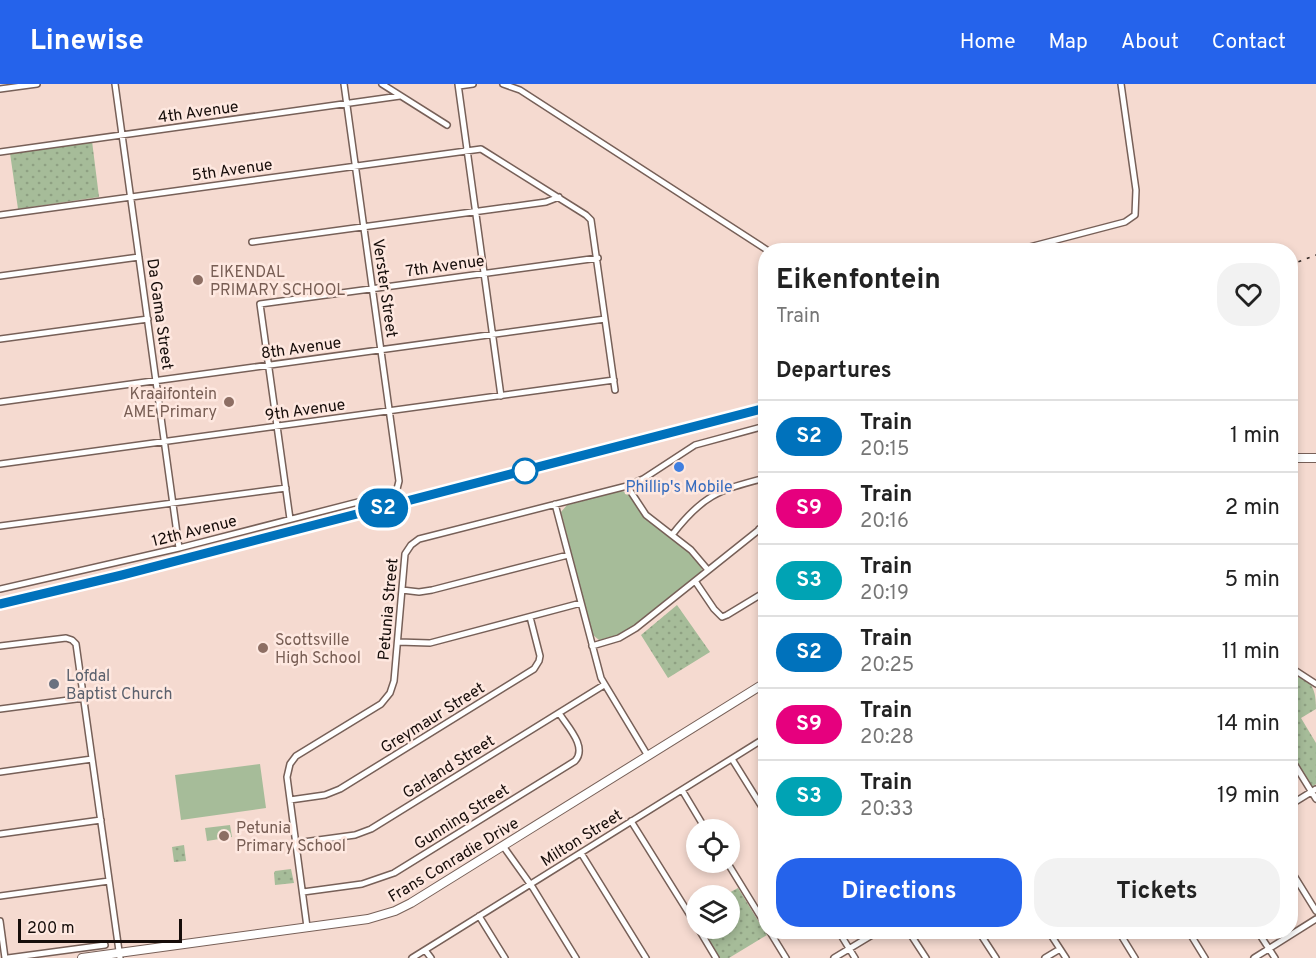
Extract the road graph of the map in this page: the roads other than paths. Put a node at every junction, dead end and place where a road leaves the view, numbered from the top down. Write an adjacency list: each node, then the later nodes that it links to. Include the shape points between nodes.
1 (37, 84): 9 (street)
2 (115, 84): 13 (street, Da Gama Street)
3 (344, 84): 11 (street, Verster Street)
4 (382, 84): 10 (street)
5 (472, 84): 8 (street)
6 (503, 84): 24 (street, via 520,90)
7 (1121, 84): 23 (street, via 1136,190 1135,215 1128,221)
8 (459, 85): 14 (street)
9 (0, 87)
10 (400, 96): 11 (street, 4th Avenue); 12 (street)
11 (347, 104): 13 (street, 4th Avenue); 16 (street, Verster Street)
12 (447, 125)
13 (122, 135): 15 (street, 4th Avenue); 17 (street, Da Gama Street)
14 (468, 149): 16 (street, 5th Avenue); 18 (street, via 486,150); 19 (street)
15 (0, 152)
16 (355, 166): 17 (street, 5th Avenue); 21 (street, Verster Street)
17 (131, 196): 20 (street, 5th Avenue); 25 (street, Da Gama Street)
18 (559, 197): 19 (street); 26 (street, via 591,220)
19 (476, 212): 21 (street); 27 (street)
20 (0, 215)
21 (364, 227): 22 (street); 29 (street, Verster Street)
22 (252, 242)
23 (1045, 243)
24 (758, 244)
25 (139, 257): 28 (street); 30 (street, Da Gama Street)
26 (598, 258): 27 (street, 7th Avenue); 31 (street)
27 (485, 273): 29 (street, 7th Avenue); 32 (street)
28 (0, 276)
29 (372, 288): 34 (street, Verster Street); 35 (street, 7th Avenue, via 260,304)
30 (148, 319): 33 (street); 36 (street, Da Gama Street)
31 (605, 319): 32 (street, 8th Avenue); 37 (street)
32 (492, 334): 34 (street, 8th Avenue); 39 (street)
33 (0, 339)
34 (381, 350): 35 (street, 8th Avenue); 41 (street, Verster Street)
35 (268, 365): 36 (street, 8th Avenue); 42 (street)
36 (156, 380): 40 (street, 8th Avenue); 44 (street, Da Gama Street)
37 (614, 380): 38 (street); 39 (street, 9th Avenue)
38 (615, 390)
39 (501, 396): 41 (street, 9th Avenue)
40 (0, 402)
41 (389, 411): 42 (street, 9th Avenue); 51 (street, Verster Street, via 399,484)
42 (277, 426): 44 (street, 9th Avenue); 50 (street)
43 (758, 428): 49 (street, Petunia Street, via 695,445)
44 (165, 442): 47 (street, 9th Avenue); 52 (street, Da Gama Street)
45 (1298, 458): 46 (street)
46 (1316, 458)
47 (0, 464)
48 (758, 480): 57 (street, via 711,497 693,509)
49 (627, 486): 53 (street, Petunia Street); 57 (street, via 646,516)
50 (286, 488): 52 (street); 54 (street)
51 (393, 493): 54 (street, 12th Avenue)
52 (173, 503): 55 (street); 58 (street, Da Gama Street)
53 (555, 504): 59 (street); 63 (street, Petunia Street, via 415,541 405,554)
54 (290, 519): 58 (street, 12th Avenue)
55 (0, 526)
56 (758, 530): 60 (street)
57 (672, 535): 60 (street)
58 (179, 548): 62 (street, 12th Avenue)
59 (568, 555): 63 (street, via 432,590); 65 (street)
60 (708, 570): 61 (street)
61 (695, 581): 64 (street, via 722,617); 69 (street, via 627,634)
62 (0, 589)
63 (402, 590): 67 (street, Petunia Street)
64 (758, 596)
65 (581, 603): 66 (street); 69 (street)
66 (530, 616): 67 (street, via 430,643); 86 (street, Greymaur Street, via 540,656 534,669 340,789)
67 (398, 642): 86 (street, Petunia Street, via 390,693 381,704 294,758 287,773)
68 (0, 646): 74 (street, via 72,639 77,647)
69 (592, 646): 72 (street)
70 (1298, 674): 71 (street)
71 (1316, 684)
72 (604, 685): 76 (street, Garland Street); 78 (street)
73 (758, 687): 78 (street, Frans Conradie Drive)
74 (84, 698): 75 (street); 79 (street)
75 (0, 709)
76 (559, 713): 93 (street, Garland Street, via 367,831); 100 (street, Gunning Street, via 580,747 575,761 394,873 362,884)
77 (758, 742): 80 (street, Milton Street)
78 (648, 756): 94 (street, Frans Conradie Drive)
79 (92, 759): 82 (street); 90 (street)
80 (732, 759): 83 (street, Milton Street); 88 (street)
81 (1298, 768): 84 (street)
82 (0, 772)
83 (681, 790): 89 (street); 91 (street, Milton Street)
84 (1314, 790): 85 (street); 87 (street)
85 (1316, 799)
86 (290, 800): 93 (street, Petunia Street)
87 (1298, 800)
88 (758, 801)
89 (699, 819)
90 (101, 820): 92 (street); 97 (street)
91 (631, 821): 95 (street, Milton Street); 102 (street)
92 (0, 834)
93 (296, 843): 100 (street, Petunia Street)
94 (503, 846): 99 (street); 108 (street, Frans Conradie Drive, via 395,911 368,919)
95 (581, 853): 99 (street, Milton Street); 133 (street)
96 (734, 873): 104 (street)
97 (109, 881): 101 (street); 126 (street)
98 (1298, 882): 103 (street)
99 (530, 885): 105 (street, Milton Street); 132 (street)
100 (303, 892): 108 (street, Petunia Street)
101 (0, 896)
102 (686, 909)
103 (1316, 911)
104 (758, 913)
105 (479, 916): 125 (street, Milton Street); 131 (street)
106 (1316, 919): 109 (street)
107 (0, 921): 127 (street)
108 (307, 927): 126 (street, Frans Conradie Drive)
109 (1298, 930)
110 (704, 939): 134 (street)
111 (774, 939): 135 (street)
112 (843, 939): 122 (street)
113 (865, 939): 122 (street)
114 (914, 939): 138 (street)
115 (984, 939): 139 (street)
116 (1054, 939): 124 (street)
117 (1123, 939): 142 (street)
118 (1193, 939): 143 (street)
119 (1263, 939): 123 (street)
120 (1284, 939): 123 (street)
121 (105, 945): 127 (street)
122 (849, 948): 136 (street); 137 (street)
123 (1269, 948): 144 (street); 145 (street)
124 (1060, 949): 140 (street); 141 (street)
125 (425, 950): 129 (street, Milton Street); 130 (street)
126 (120, 955): 128 (street, Frans Conradie Drive)
127 (7, 958)
128 (82, 958)
129 (412, 958)
130 (431, 958)
131 (505, 958)
132 (576, 958)
133 (646, 958)
134 (716, 958)
135 (786, 958)
136 (834, 958)
137 (855, 958)
138 (926, 958)
139 (996, 958)
140 (1045, 958)
141 (1066, 958)
142 (1135, 958)
143 (1205, 958)
144 (1254, 958)
145 (1275, 958)

